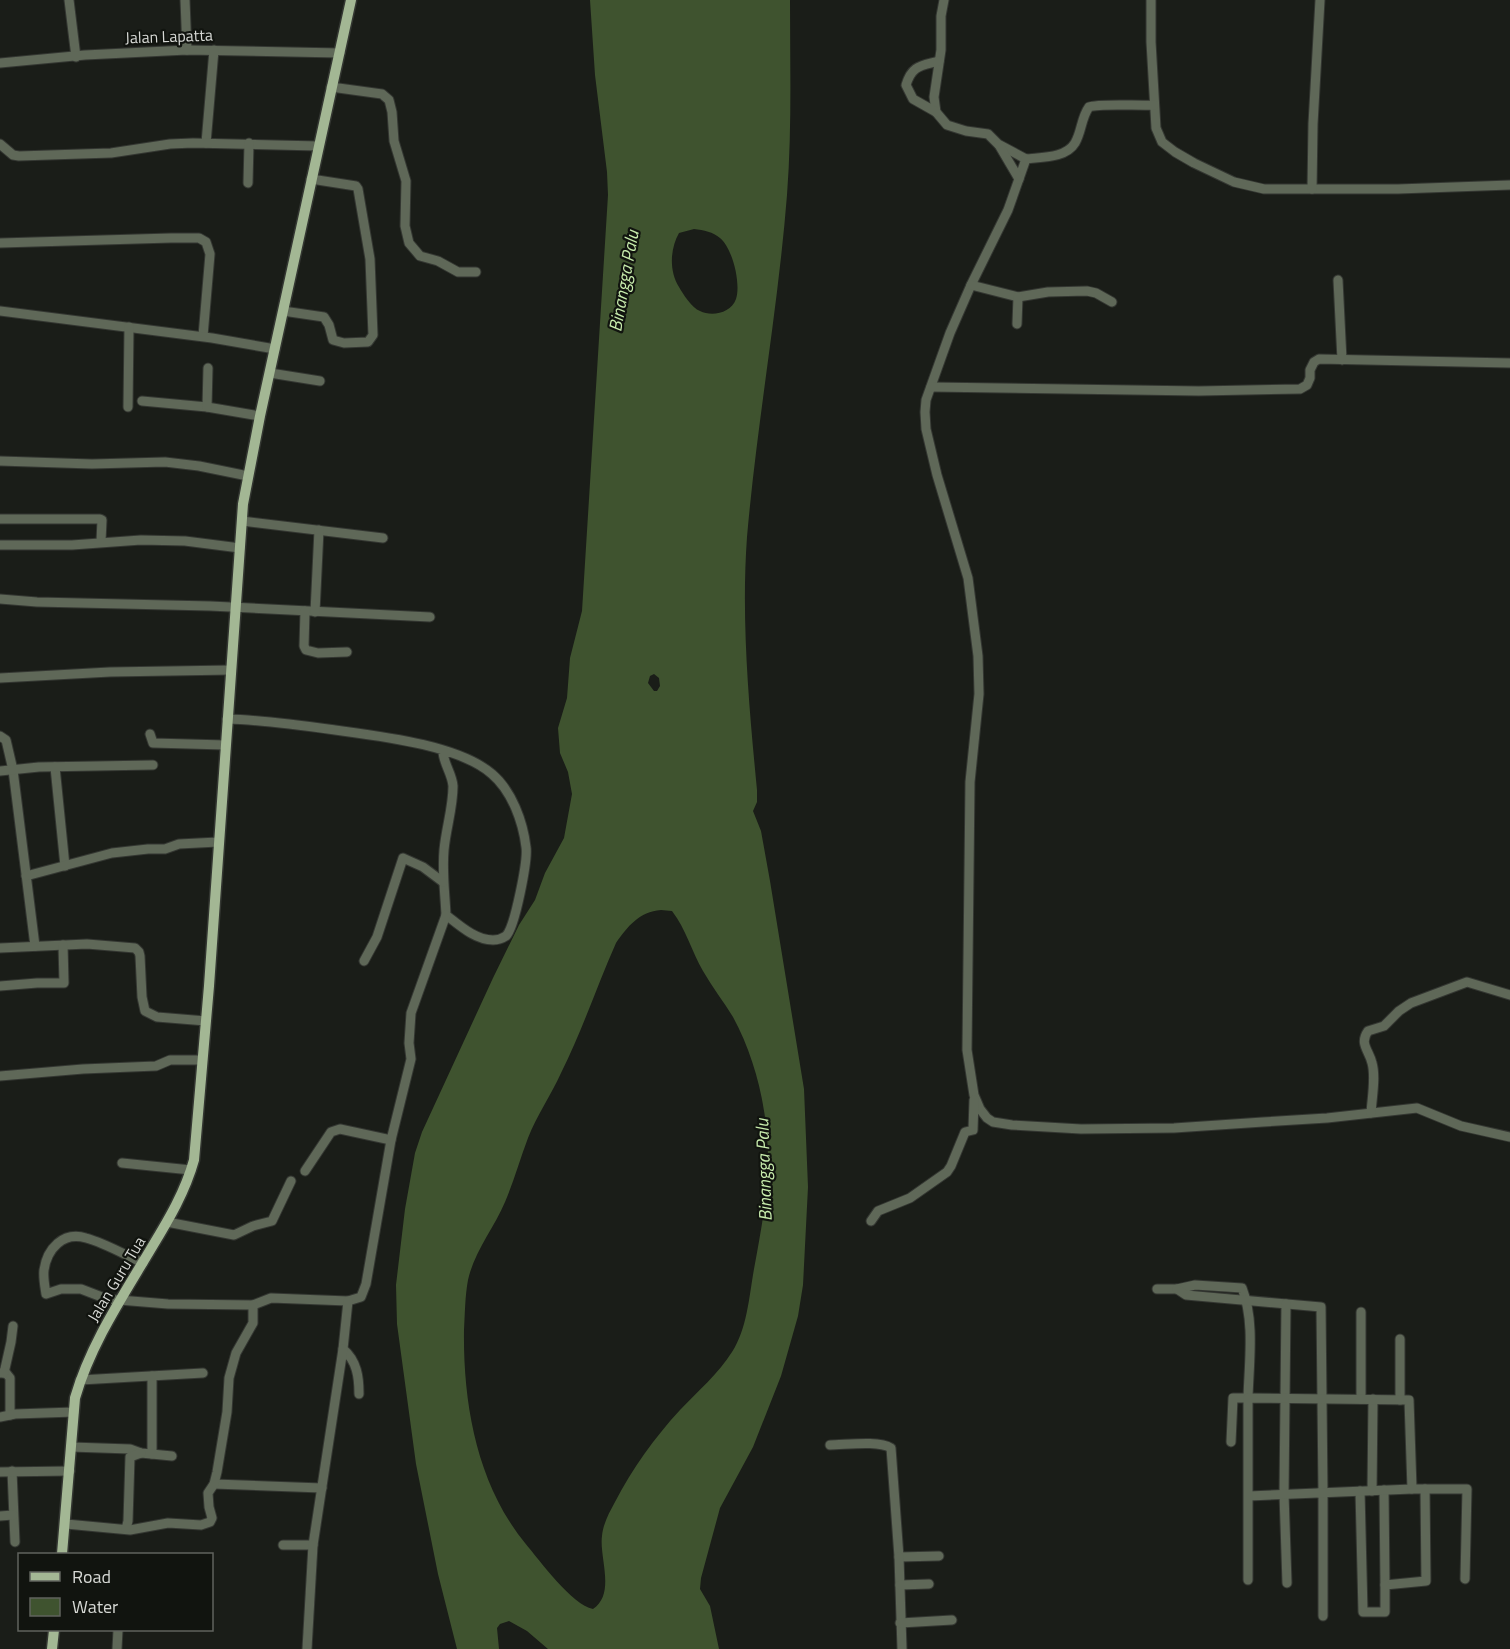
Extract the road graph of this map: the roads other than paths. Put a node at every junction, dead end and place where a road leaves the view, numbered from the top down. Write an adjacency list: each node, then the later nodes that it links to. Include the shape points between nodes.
1 (69, 0): 10 (street)
2 (185, 0): 7 (street)
3 (351, 0): 9 (main road, Jalan Guru Tua)
4 (944, 0): 11 (street)
5 (1151, 0): 14 (street)
6 (1320, 0): 26 (street)
7 (187, 50): 8 (street, Jalan Lapatta); 10 (street, Jalan Lapatta)
8 (214, 50): 9 (street, Jalan Lapatta); 16 (street)
9 (340, 53): 13 (main road, Jalan Guru Tua)
10 (76, 57): 12 (street, Jalan Lapatta)
11 (939, 61): 15 (street); 15 (street, via 912,70 906,85 913,99)
12 (0, 63)
13 (331, 87): 20 (main road, Jalan Guru Tua); 28 (street, via 382,94 389,100 394,141 407,189 405,226 409,243 420,256 458,272)
14 (1154, 105): 21 (street, via 1089,107 1075,144 1063,154); 26 (street, via 1162,142 1194,163 1243,185)
15 (936, 112): 19 (street, via 947,125 988,134)
16 (206, 143): 17 (street); 18 (street, via 111,153 19,156)
17 (249, 143): 20 (street); 24 (street)
18 (0, 144)
19 (998, 144): 21 (street); 23 (street)
20 (319, 146): 22 (main road, Jalan Guru Tua)
21 (1026, 159): 23 (street)
22 (311, 179): 33 (main road, Jalan Guru Tua); 33 (street, via 356,186 359,192 370,259 373,335 368,342 338,342 333,340 324,317)
23 (1019, 179): 30 (street)
24 (248, 183)
25 (1510, 185): 26 (street)
26 (1312, 189)
27 (0, 243): 37 (street, via 199,238 206,242 210,254)
28 (476, 272)
29 (1338, 280): 39 (street)
30 (971, 285): 31 (street); 44 (street)
31 (1018, 297): 32 (street, via 1087,291); 35 (street)
32 (1112, 302)
33 (283, 311): 38 (main road, Jalan Guru Tua)
34 (0, 312): 36 (street)
35 (1017, 324)
36 (129, 327): 37 (street); 46 (street)
37 (203, 336): 38 (street)
38 (275, 349): 42 (main road, Jalan Guru Tua)
39 (1342, 360): 40 (street); 44 (street, via 1314,362 1311,378 1300,389)
40 (1510, 363)
41 (208, 368): 47 (street)
42 (270, 373): 43 (street); 48 (main road, Jalan Guru Tua)
43 (321, 381)
44 (931, 387): 88 (street, via 926,400 926,429 968,578 978,656 967,914 967,1050)
45 (142, 401): 47 (street)
46 (128, 407)
47 (207, 407): 48 (street)
48 (260, 416): 50 (main road, Jalan Guru Tua)
49 (0, 461): 50 (street, via 165,462)
50 (248, 476): 52 (main road, Jalan Guru Tua)
51 (0, 519): 55 (street, via 100,519)
52 (242, 521): 53 (street); 57 (main road, Jalan Guru Tua)
53 (319, 530): 54 (street); 60 (street)
54 (383, 537)
55 (101, 542): 56 (street); 57 (street, via 185,541)
56 (0, 544)
57 (240, 548): 59 (main road, Jalan Guru Tua)
58 (0, 599): 59 (street)
59 (236, 608): 60 (street); 63 (main road, Jalan Guru Tua)
60 (310, 612): 61 (street); 62 (street, via 306,650)
61 (430, 618)
62 (347, 652)
63 (231, 670): 64 (street); 65 (main road, Jalan Guru Tua)
64 (0, 678)
65 (227, 719): 68 (main road, Jalan Guru Tua); 69 (street, via 283,722)
66 (150, 734): 68 (street, via 153,743)
67 (0, 736): 72 (street, via 6,740)
68 (225, 744): 74 (main road, Jalan Guru Tua)
69 (443, 751): 77 (street, via 453,786); 78 (street, via 480,766 500,782 522,824 527,850 519,895 506,935 487,939 470,933)
70 (153, 765): 71 (street)
71 (55, 767): 72 (street); 75 (street)
72 (13, 770): 73 (street); 76 (street)
73 (0, 771)
74 (218, 843): 75 (street, via 179,844 112,854); 85 (main road, Jalan Guru Tua)
75 (65, 866): 76 (street)
76 (26, 876): 80 (street)
77 (443, 882): 78 (street); 82 (street, via 403,858 377,937)
78 (446, 915): 91 (street, via 411,1013 411,1059)
79 (63, 945): 80 (street); 83 (street, via 64,983); 85 (street, via 135,948 140,956 141,997 146,1011 157,1017)
80 (35, 946): 81 (street)
81 (0, 948)
82 (364, 961)
83 (0, 986)
84 (1510, 995): 89 (street, via 1467,982 1411,1003 1384,1026 1368,1031 1364,1047 1373,1066)
85 (206, 1021): 86 (main road, Jalan Guru Tua)
86 (202, 1060): 87 (street); 93 (main road, Jalan Guru Tua)
87 (0, 1076)
88 (974, 1095): 89 (street, via 980,1110 993,1122 1081,1129 1185,1127); 96 (street, via 973,1130 965,1132 951,1166 910,1198 878,1211)
89 (1371, 1113): 90 (street, via 1417,1108 1461,1126)
90 (1510, 1137)
91 (391, 1140): 94 (street, via 335,1130); 101 (street, via 366,1284 361,1296)
92 (122, 1163): 93 (street)
93 (191, 1170): 97 (main road, Jalan Guru Tua)
94 (305, 1171)
95 (291, 1181): 97 (street, via 272,1221 237,1235)
96 (871, 1221)
97 (167, 1222): 98 (main road, Jalan Guru Tua)
98 (143, 1263): 100 (main road, Jalan Guru Tua); 100 (street, via 73,1236 50,1249 43,1272 46,1294 81,1289)
99 (1157, 1289): 102 (street, via 1195,1285 1242,1288)
100 (120, 1300): 104 (street); 112 (main road, Jalan Guru Tua)
101 (348, 1301): 104 (street, via 271,1298); 108 (street)
102 (1247, 1301): 103 (street); 114 (street)
103 (1286, 1304): 115 (street); 116 (street, via 1321,1307)
104 (253, 1305): 131 (street, via 253,1323 232,1362)
105 (1361, 1312): 117 (street)
106 (13, 1326): 109 (street)
107 (1400, 1339): 119 (street)
108 (343, 1349): 113 (street, via 355,1365); 132 (street)
109 (2, 1373): 121 (street, via 10,1378)
110 (202, 1373): 111 (street)
111 (152, 1376): 112 (street); 126 (street)
112 (80, 1380): 120 (main road, Jalan Guru Tua)
113 (360, 1394)
114 (1248, 1398): 115 (street); 122 (street, via 1233,1398); 140 (street)
115 (1286, 1398): 116 (street); 139 (street)
116 (1323, 1399): 117 (street); 138 (street)
117 (1362, 1399): 118 (street)
118 (1373, 1399): 119 (street); 137 (street)
119 (1400, 1400): 133 (street, via 1409,1400)
120 (74, 1412): 121 (street); 124 (main road, Jalan Guru Tua)
121 (5, 1416)
122 (1231, 1442)
123 (830, 1445): 150 (street, via 879,1444 891,1448)
124 (72, 1447): 125 (street, via 130,1449); 129 (main road, Jalan Guru Tua)
125 (141, 1453): 126 (street); 144 (street, via 130,1457)
126 (152, 1454): 127 (street)
127 (172, 1456)
128 (12, 1471): 129 (street); 130 (street); 141 (street)
129 (70, 1471): 143 (main road, Jalan Guru Tua)
130 (0, 1472)
131 (214, 1484): 132 (street); 144 (street, via 208,1492 212,1518 208,1524 168,1523)
132 (322, 1488): 147 (street)
133 (1412, 1489): 134 (street); 135 (street)
134 (1425, 1489): 151 (street, via 1467,1489); 155 (street, via 1426,1581)
135 (1384, 1490): 137 (street); 155 (street)
136 (1360, 1491): 137 (street); 138 (street); 155 (street, via 1363,1612 1385,1612)
137 (1372, 1491)
138 (1323, 1493): 139 (street); 157 (street)
139 (1284, 1494): 140 (street); 153 (street)
140 (1249, 1496): 152 (street)
141 (13, 1515): 142 (street); 145 (street)
142 (0, 1516)
143 (66, 1524): 144 (street); 148 (main road, Jalan Guru Tua)
144 (126, 1529)
145 (15, 1542)
146 (283, 1545): 147 (street)
147 (313, 1545): 164 (street)
148 (62, 1553)
149 (939, 1556): 150 (street)
150 (899, 1557): 156 (street)
151 (1465, 1579)
152 (1248, 1580)
153 (1287, 1583)
154 (929, 1584): 156 (street)
155 (1385, 1584)
156 (900, 1585): 159 (street)
157 (1323, 1616)
158 (952, 1620): 159 (street)
159 (900, 1623): 165 (street)
160 (54, 1631): 162 (main road)
161 (118, 1631): 163 (street)
162 (52, 1649)
163 (117, 1649)
164 (307, 1649)
165 (902, 1649)

